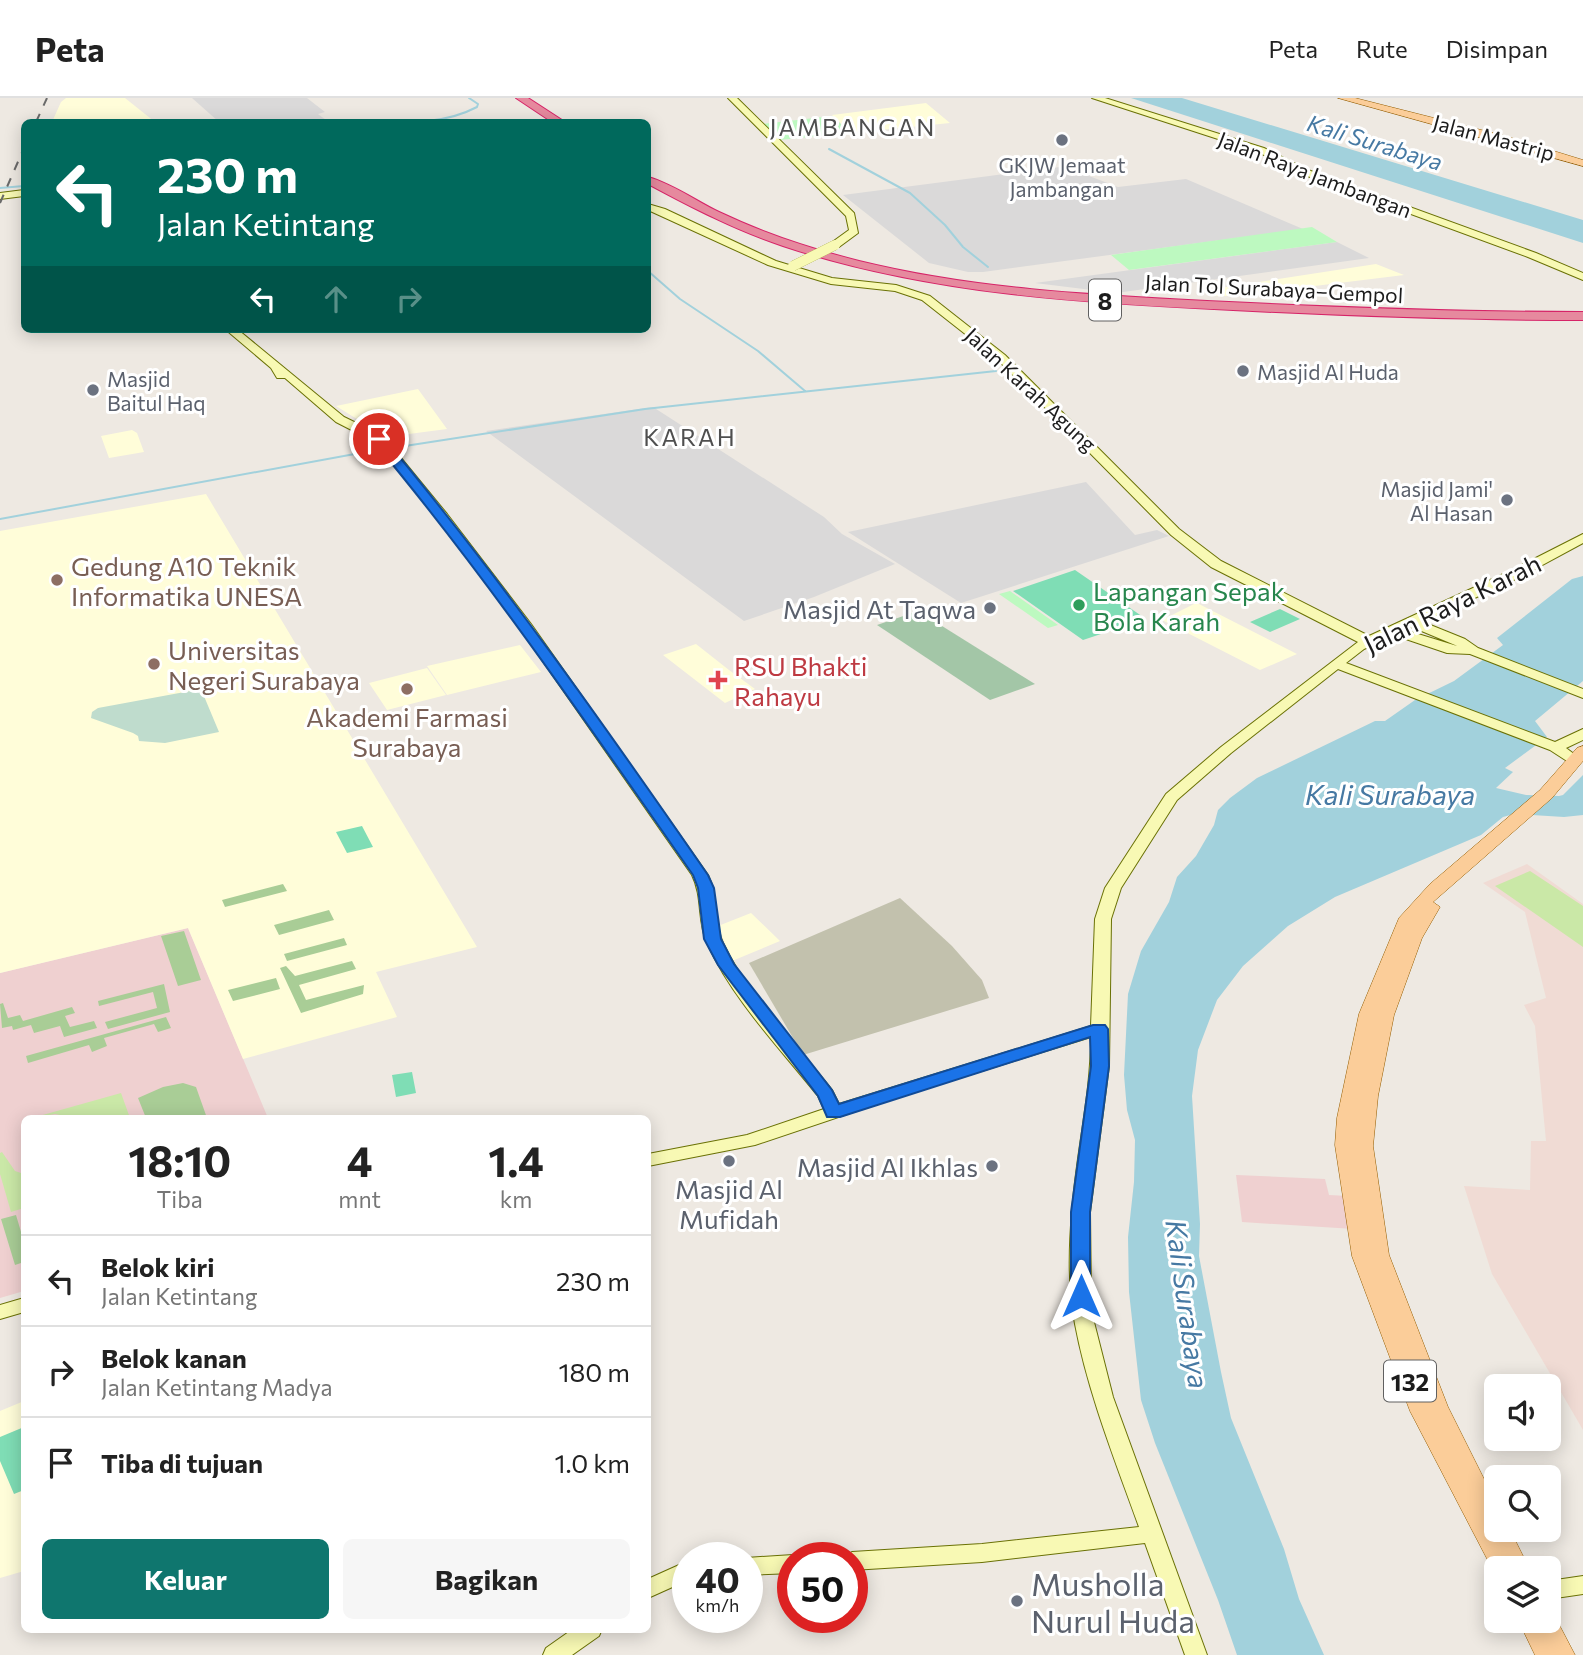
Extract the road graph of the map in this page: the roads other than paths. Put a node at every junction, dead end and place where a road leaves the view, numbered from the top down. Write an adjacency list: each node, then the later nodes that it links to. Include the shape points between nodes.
1 (510, 98): 6 (highway)
2 (521, 98): 7 (highway)
3 (732, 98): 14 (street, bridge, via 851,215 854,231)
4 (1096, 98): 15 (street, Jalan Raya Jambangan, via 1261,150 1305,172)
5 (1343, 98): 8 (main road, Jalan Mastrip)
6 (542, 119)
7 (554, 119)
8 (1583, 161)
9 (651, 182): 16 (highway, Jalan Tol Surabaya–Gempol / 8, via 719,219 801,250 963,285 1173,303)
10 (651, 190): 16 (highway, Jalan Tol Surabaya–Gempol / 8, via 714,222 798,254 973,291 1245,313 1498,321)
11 (21, 193): 12 (street)
12 (0, 196)
13 (652, 208): 14 (street, Jalan Karah Agung, via 747,253)
14 (791, 267): 23 (street, Jalan Karah Agung, via 836,282 896,288 926,298 1001,357 1175,532 1207,557)
15 (1583, 277)
16 (1583, 318)
17 (235, 333): 18 (street)
18 (277, 369): 19 (street, via 339,418); 19 (street, via 353,439)
19 (383, 445): 32 (street, via 534,638 705,882 713,939 726,965 826,1094)
20 (1583, 538): 21 (street, Jalan Raya Karah)
21 (1410, 621): 22 (street, Jalan Raya Karah); 24 (street)
22 (1392, 630): 23 (street, Jalan Raya Karah); 24 (street, via 1452,650)
23 (1367, 641): 25 (street, Jalan Raya Karah)
24 (1475, 652): 26 (street)
25 (1341, 661): 28 (street); 31 (street, Jalan Raya Karah, via 1171,797 1110,895 1103,923)
26 (1582, 693)
27 (1583, 733): 28 (street, via 1573,741)
28 (1549, 745): 29 (street)
29 (1580, 759): 30 (main road, 132, via 1552,794 1439,898)
30 (1406, 936): 36 (main road, 132, via 1364,1121 1376,1243 1437,1407); 38 (main road, 132, via 1368,1014 1345,1145 1350,1189 1363,1256 1421,1411)
31 (1099, 1029): 32 (street); 37 (street, Jalan Raya Karah, via 1100,1066 1081,1212 1081,1296 1094,1364)
32 (834, 1112): 33 (street, via 749,1141)
33 (651, 1159)
34 (21, 1306): 35 (street)
35 (0, 1312)
36 (1484, 1502)
37 (1151, 1534): 39 (street); 48 (street, Jalan Raya Karah)
38 (1496, 1556)
39 (868, 1560)
40 (672, 1578): 42 (street)
41 (1583, 1585): 43 (street)
42 (651, 1588)
43 (1561, 1588)
44 (585, 1633): 47 (street)
45 (1537, 1633): 49 (main road)
46 (1551, 1633): 50 (main road)
47 (554, 1655)
48 (1196, 1655)
49 (1548, 1655)
50 (1562, 1655)

